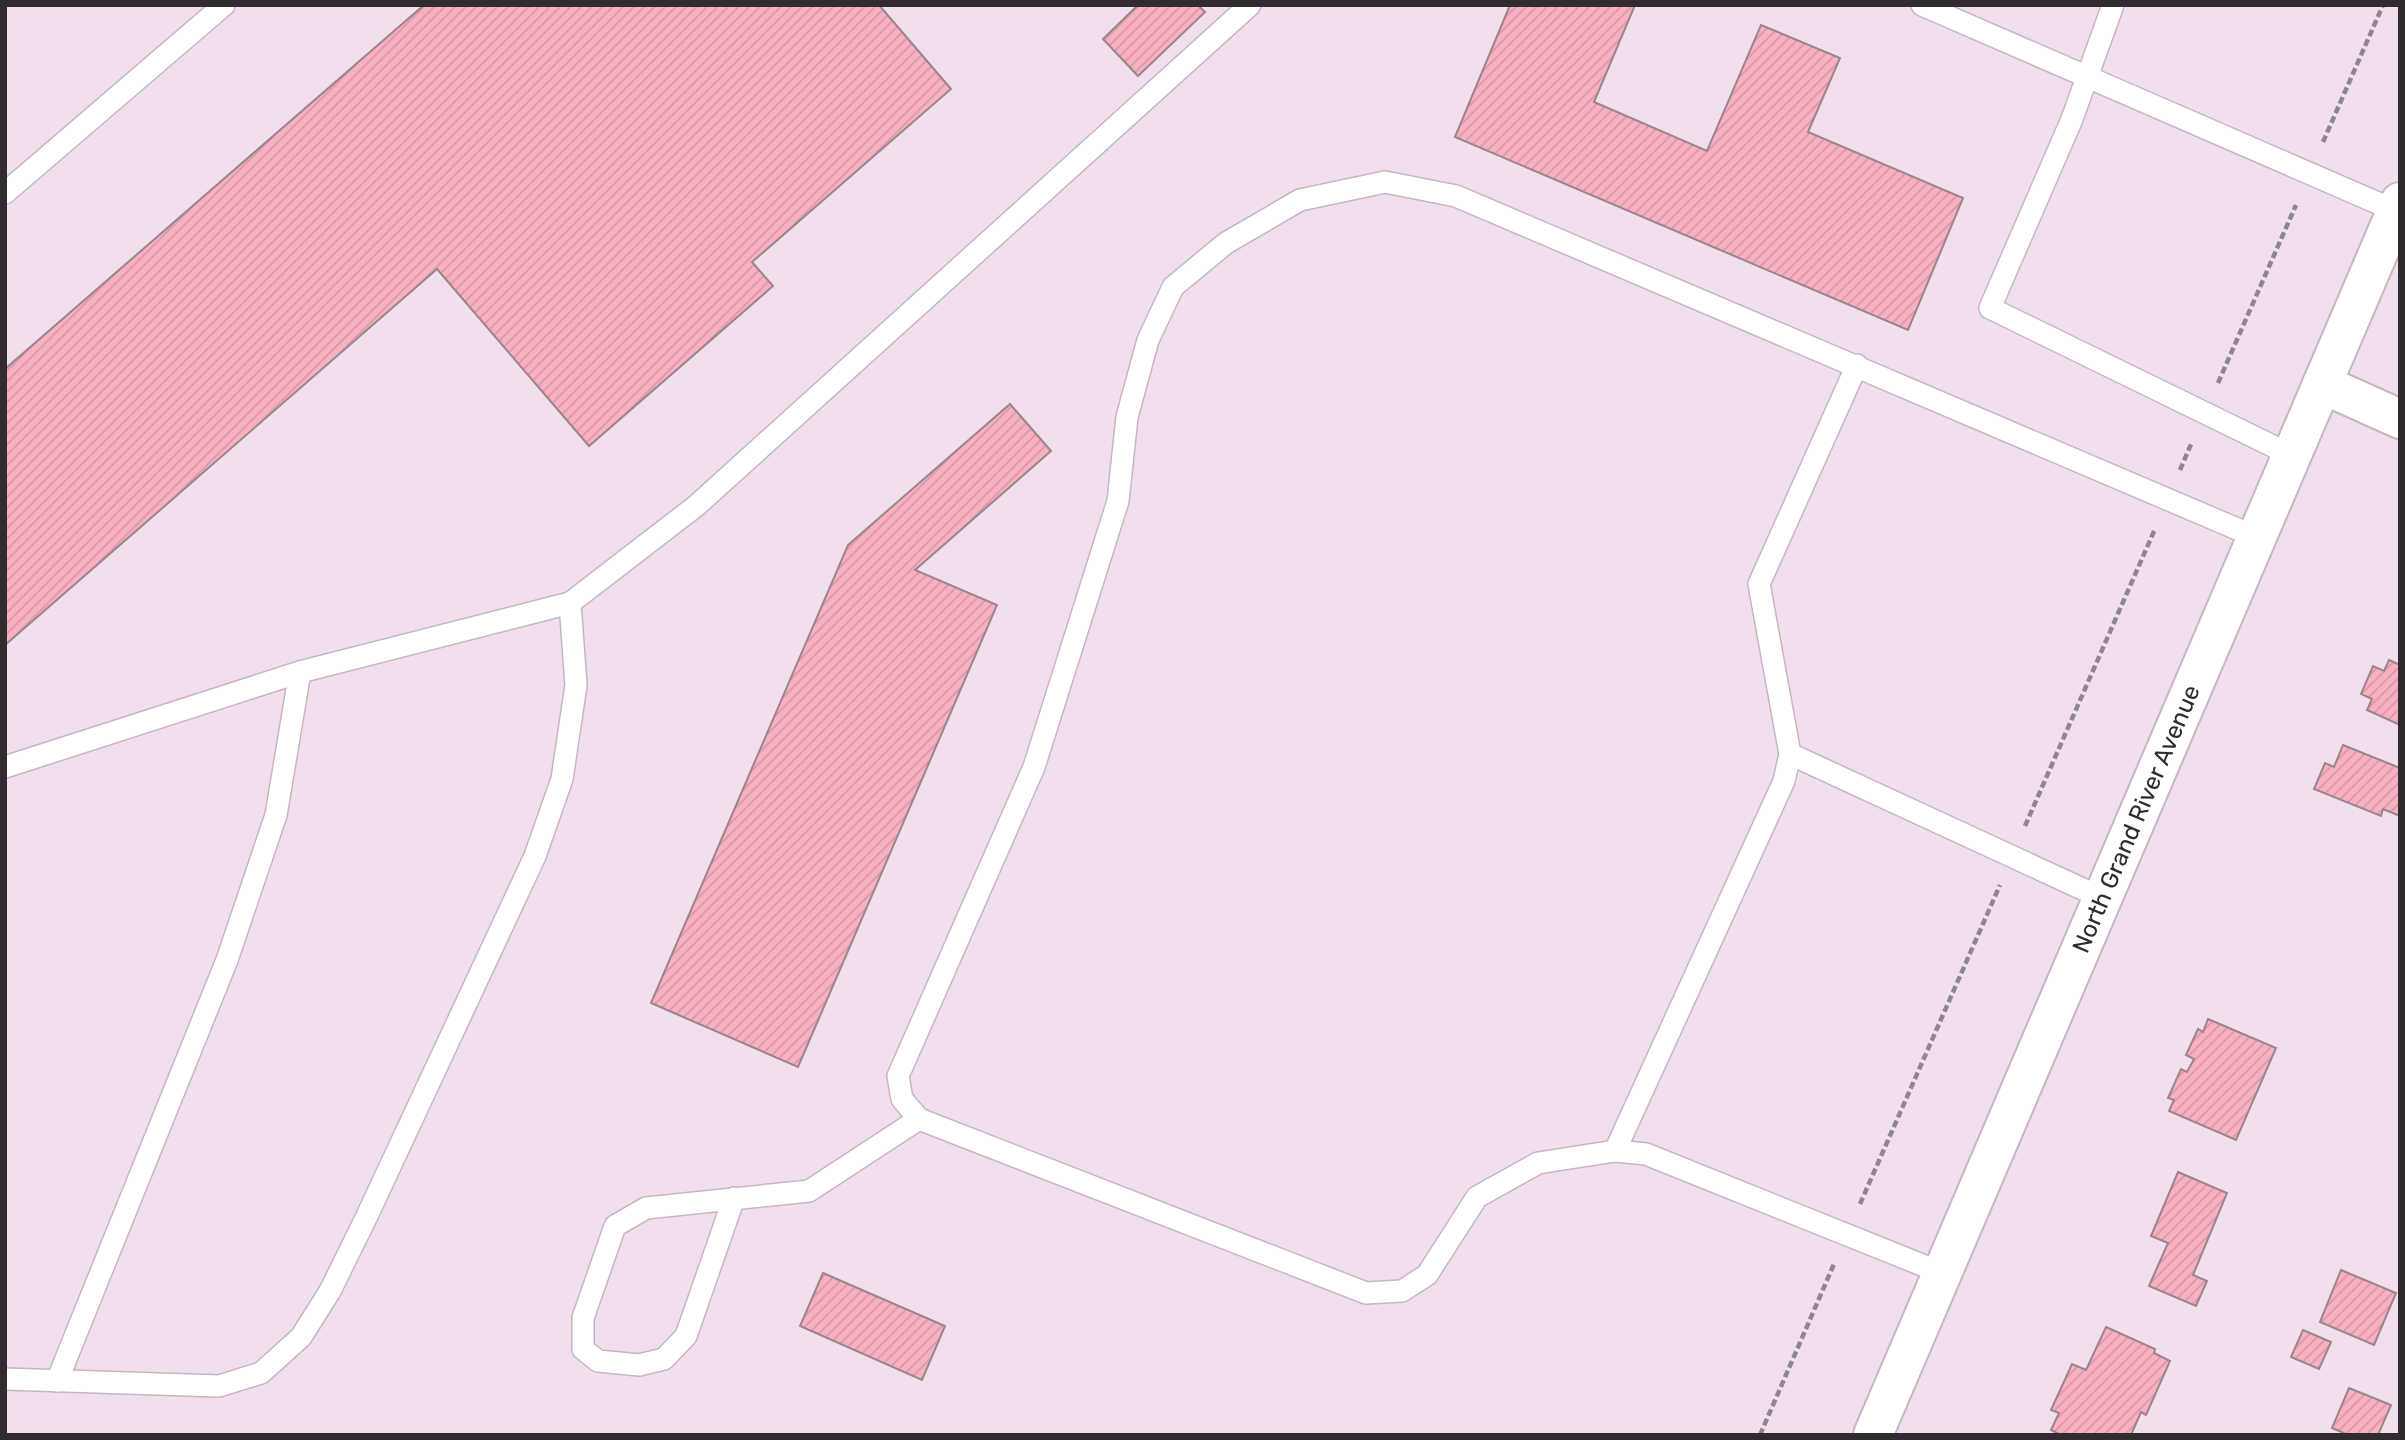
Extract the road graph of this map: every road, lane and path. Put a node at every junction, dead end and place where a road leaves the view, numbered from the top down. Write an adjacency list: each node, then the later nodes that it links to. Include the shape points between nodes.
1 (225, 5): 8 (lane)
2 (1250, 5): 17 (lane, via 696,506)
3 (1922, 5): 6 (lane)
4 (2113, 5): 6 (lane)
5 (2383, 5): 7 (path)
6 (2087, 77): 7 (lane); 12 (lane, via 1990,308)
7 (2310, 173): 9 (lane); 12 (path)
8 (5, 193)
9 (2398, 206): 11 (main road, North Grand River Avenue)
10 (1857, 365): 15 (lane); 19 (lane, via 1759,584); 23 (lane, via 1456,196 1385,183 1300,200 1226,243 1174,287 1148,340 1127,417 1118,501 1034,767 898,1076 902,1099)
11 (2322, 384): 13 (main road); 14 (main road, North Grand River Avenue)
12 (2205, 413): 14 (lane); 15 (path)
13 (2400, 419)
14 (2291, 455): 16 (main road, North Grand River Avenue)
15 (2168, 498): 16 (lane); 21 (path)
16 (2256, 537): 22 (main road, North Grand River Avenue)
17 (570, 603): 18 (lane); 29 (lane, via 576,685 562,779 535,856 366,1219 330,1291 300,1337 261,1373 219,1386)
18 (300, 672): 20 (lane); 29 (lane, via 276,815 227,960)
19 (1790, 754): 21 (lane); 24 (lane, via 1784,781)
20 (5, 767)
21 (2012, 857): 22 (lane); 26 (path)
22 (2102, 898): 27 (main road, North Grand River Avenue)
23 (919, 1119): 24 (lane, via 1366,1293 1402,1291 1427,1275 1477,1197 1538,1163); 25 (lane, via 809,1191)
24 (1615, 1150): 26 (lane, via 1646,1154)
25 (734, 1198): 25 (lane, via 646,1208 615,1226 583,1318 583,1349 598,1361 639,1365 664,1359 686,1336)
26 (1847, 1235): 27 (lane); 30 (path)
27 (1942, 1273): 31 (main road, North Grand River Avenue)
28 (5, 1380): 29 (lane)
29 (57, 1381)
30 (1760, 1435)
31 (1873, 1435)

